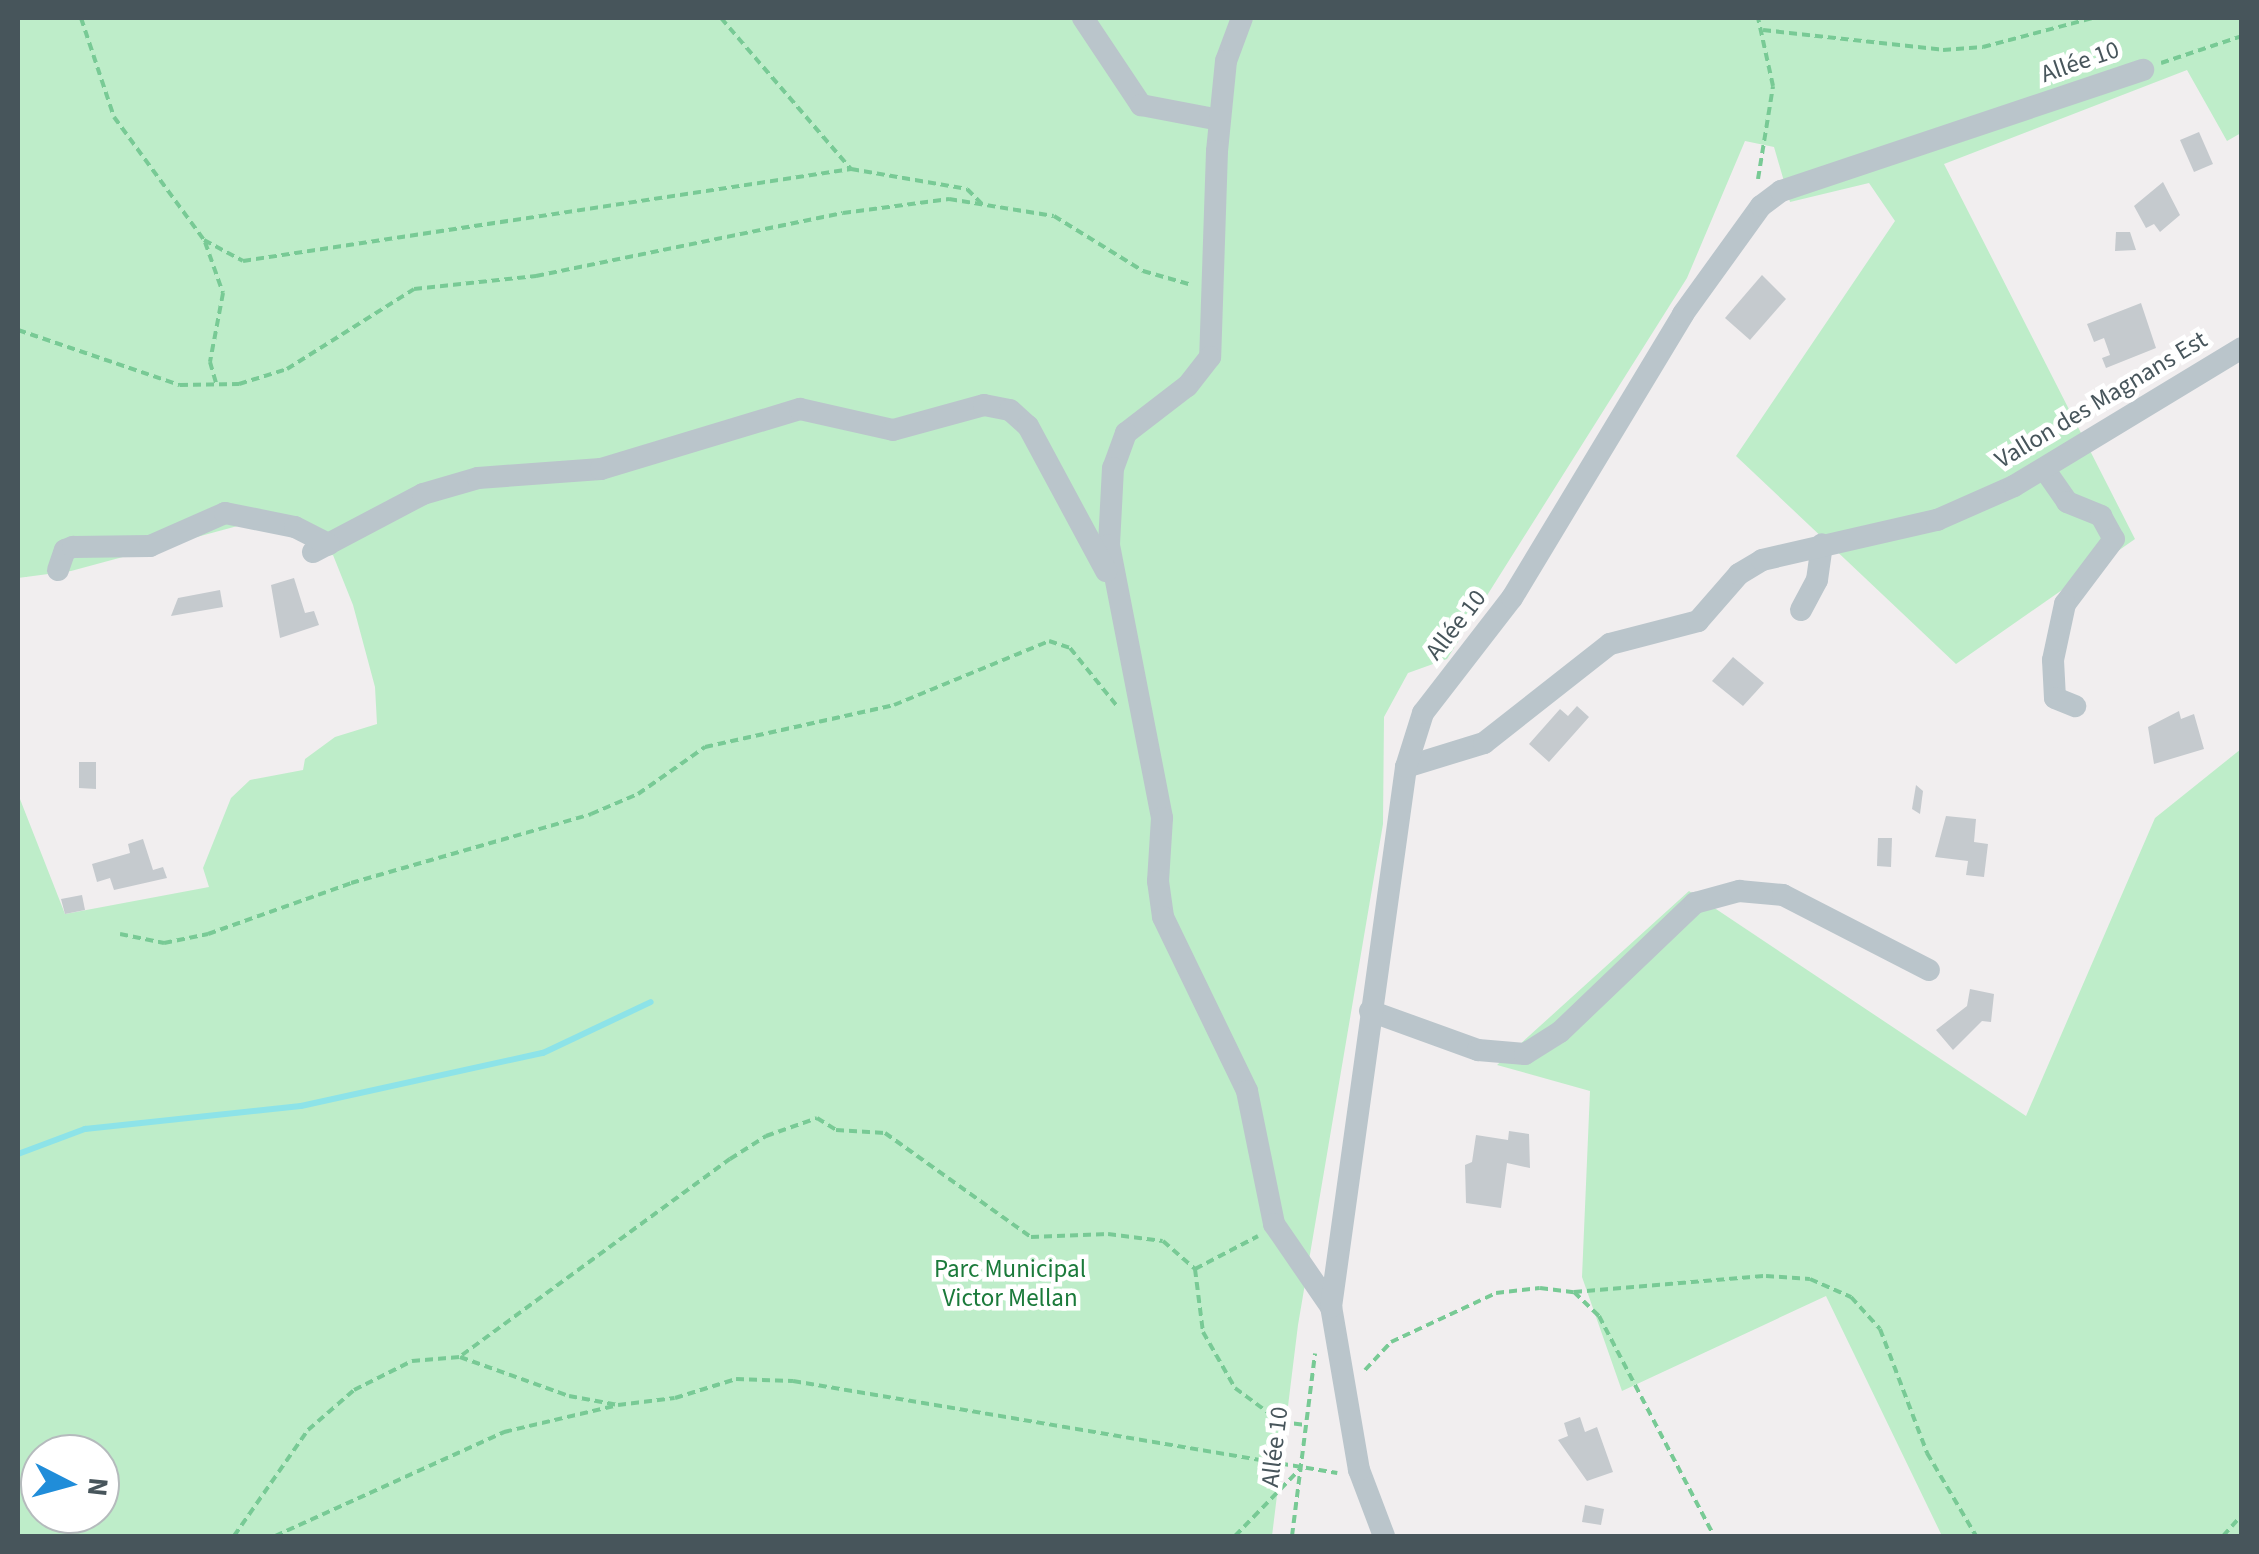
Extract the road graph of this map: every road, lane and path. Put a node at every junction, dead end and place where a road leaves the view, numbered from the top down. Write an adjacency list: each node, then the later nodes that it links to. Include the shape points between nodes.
1 (81, 18): 14 (path, via 114,117)
2 (721, 18): 11 (path)
3 (1082, 18): 10 (street, via 1141,105)
4 (1242, 18): 10 (street, via 1226,61)
5 (1758, 18): 7 (path)
6 (2093, 18): 7 (path, via 1983,47 1943,50)
7 (1763, 30): 12 (path, via 1773,86 1767,151)
8 (2242, 36): 9 (path)
9 (2142, 70): 26 (street, Allée 10, via 1782,191 1762,206 1683,314 1512,598 1423,713)
10 (1220, 120): 15 (street)
11 (852, 169): 13 (path, via 967,189); 14 (path, via 243,262)
12 (1754, 189)
13 (982, 204): 15 (path, via 1054,216 1143,271); 18 (path, via 949,199 843,213 536,276 414,289 287,370)
14 (204, 240): 18 (path, via 223,293 210,362)
15 (1211, 288): 22 (street, via 1210,357 1187,386 1126,433 1113,468)
16 (18, 330): 18 (path, via 180,385)
17 (2242, 348): 19 (street, Vallon des Magnans Est)
18 (217, 386)
19 (2045, 470): 20 (street, Vallon des Magnans Est, via 1937,520); 24 (street, via 2067,502 2101,516 2114,539 2066,604 2053,660 2055,698)
20 (1822, 544): 23 (street, via 1817,580); 26 (street, Vallon des Magnans Est, via 1762,560 1739,574 1698,620 1610,644 1484,742)
21 (58, 570): 22 (street, via 72,547 150,546 224,513 296,527 321,548 423,494 478,478 600,468 800,409 893,430 984,405 1010,410 1028,426)
22 (1112, 583): 25 (street)
23 (1802, 610)
24 (2074, 706)
25 (1142, 720): 27 (path, via 1123,713 1070,648 1049,641 894,705 705,746 638,794 591,814 352,883 208,934 164,943); 30 (street, via 1162,818 1163,917 1247,1091)
26 (1406, 767): 29 (street, Allée 10)
27 (120, 934)
28 (1930, 970): 29 (street, via 1783,895 1738,891 1695,904 1560,1032 1526,1054 1478,1050)
29 (1370, 1012): 33 (street, Allée 10)
30 (1274, 1224): 31 (path, via 1236,1254); 33 (street)
31 (1195, 1269): 35 (path, via 1163,1241 1108,1234 1030,1237 885,1133 836,1130 817,1118 766,1136 730,1159); 38 (path, via 1203,1332 1235,1388 1281,1422)
32 (1574, 1292): 36 (path, via 1496,1293 1391,1342); 47 (path, via 1600,1316); 48 (path, via 1766,1276 1810,1279 1851,1297 1880,1328 1927,1453)
33 (1331, 1307): 40 (street)
34 (1316, 1344): 38 (path, Allée 10)
35 (460, 1357): 37 (path, via 570,1396); 42 (path, via 412,1361 354,1390 308,1430)
36 (1364, 1372)
37 (618, 1405): 39 (path, via 676,1398 736,1378 793,1381); 43 (path, via 504,1432)
38 (1306, 1425): 39 (path, Allée 10)
39 (1301, 1468): 40 (path); 44 (path); 45 (path, Allée 10)
40 (1358, 1470): 46 (street)
41 (2242, 1515): 49 (path)
42 (234, 1536)
43 (275, 1536)
44 (1234, 1536)
45 (1292, 1536)
46 (1384, 1536)
47 (1714, 1536)
48 (1976, 1536)
49 (2223, 1536)

